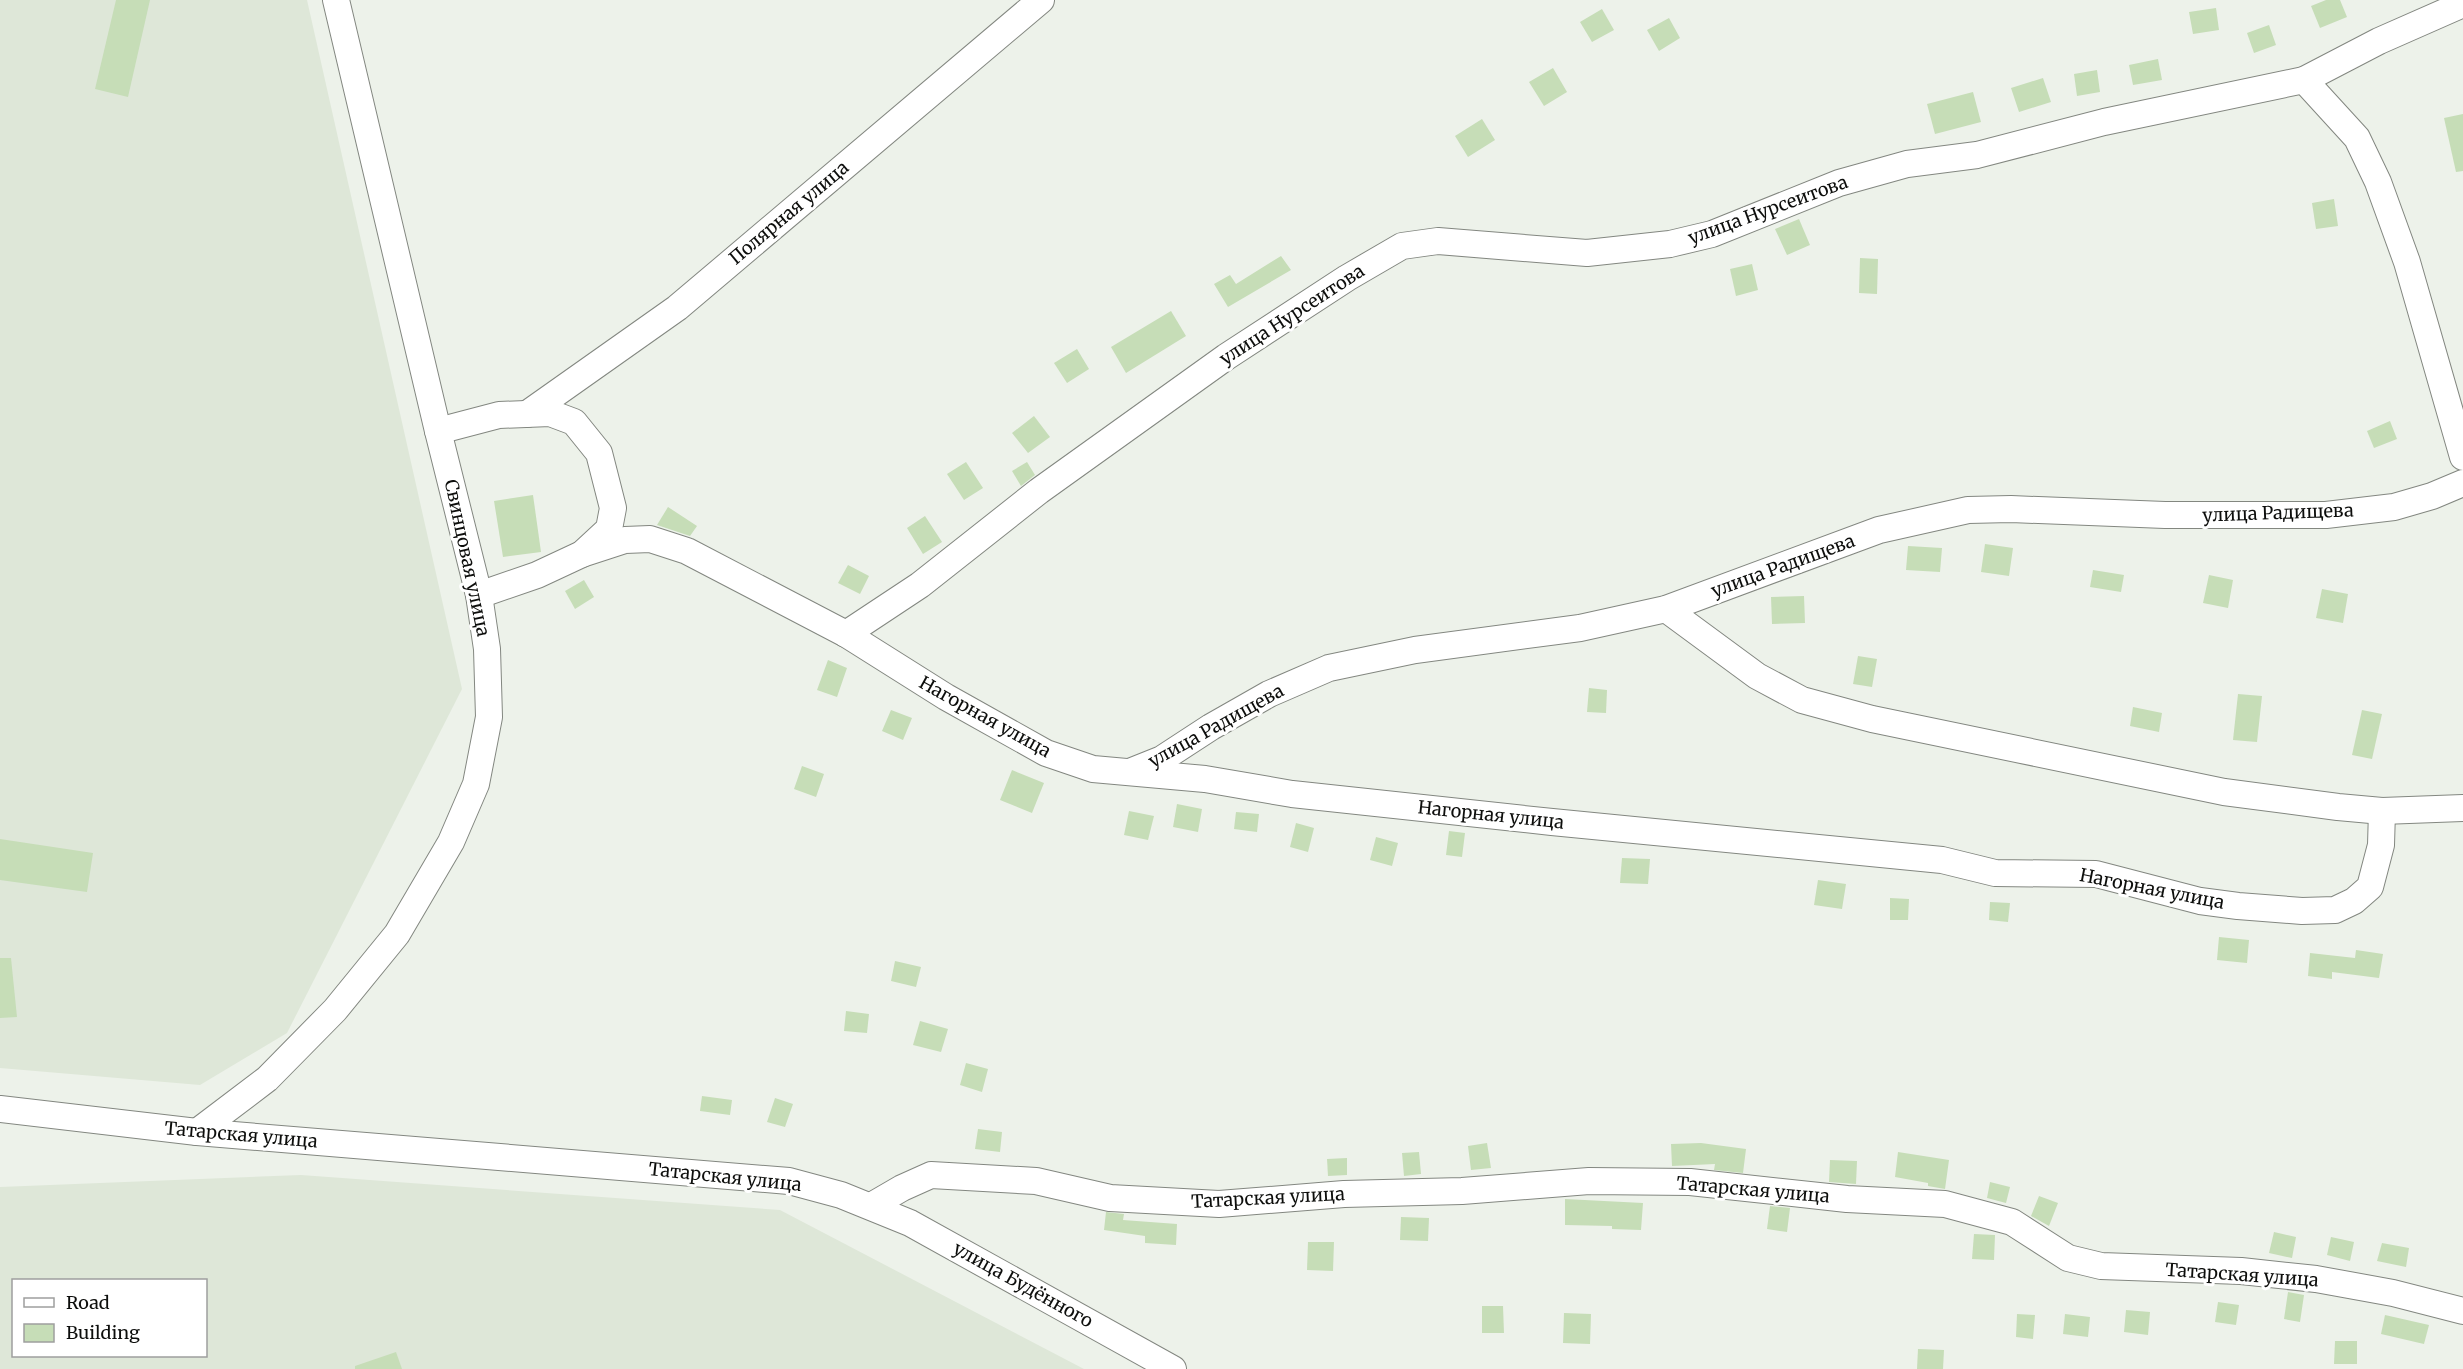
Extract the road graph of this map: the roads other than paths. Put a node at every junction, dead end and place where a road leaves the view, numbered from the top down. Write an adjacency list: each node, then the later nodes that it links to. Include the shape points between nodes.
1 (336, 0): 6 (street, Свинцовая улица)
2 (1041, 0): 5 (street, Полярная улица, via 677,308)
3 (2463, 4): 4 (street, улица Нурсеитова)
4 (2304, 80): 7 (street, via 2357,138 2378,182 2407,262); 12 (street, улица Нурсеитова, via 2104,122 1977,155 1907,164 1839,183 1712,234 1670,244 1587,253 1438,241 1402,246 1226,357 1039,491 920,585)
5 (527, 414): 6 (street, via 499,415); 9 (street, via 550,412 574,422 599,453 613,508 609,529)
6 (438, 431): 10 (street, Свинцовая улица)
7 (2463, 457)
8 (2463, 483): 11 (street, улица Радищева, via 2394,507 2326,515 1968,510 1879,530)
9 (582, 554): 10 (street); 12 (street, Нагорная улица, via 625,540 650,539 687,551)
10 (479, 595): 17 (street, Свинцовая улица, via 487,649 489,717 476,784 450,842 397,934 335,1010 267,1079)
11 (1666, 609): 13 (street, улица Радищева, via 1580,628 1415,650 1329,668 1269,694 1162,759); 15 (street, via 1757,676 1802,700 1872,719 2224,792)
12 (846, 634): 13 (street, Нагорная улица, via 945,697 1046,753 1093,769)
13 (1129, 772): 15 (street, Нагорная улица, via 1205,779 1292,794 1942,860 1995,873 2096,874 2200,901 2302,911 2335,910 2370,887 2381,844)
14 (2463, 807): 15 (street)
15 (2382, 811)
16 (0, 1109): 17 (street, Татарская улица)
17 (197, 1132): 18 (street, Татарская улица, via 789,1180)
18 (871, 1206): 19 (street, Татарская улица, via 931,1175 1036,1181 1110,1198 1219,1204 1588,1181 1690,1182 1847,1199 1945,1204 2012,1222 2068,1258 2101,1266 2241,1271 2316,1279); 20 (street, улица Будённого, via 910,1222)
19 (2463, 1311)
20 (1173, 1369)

